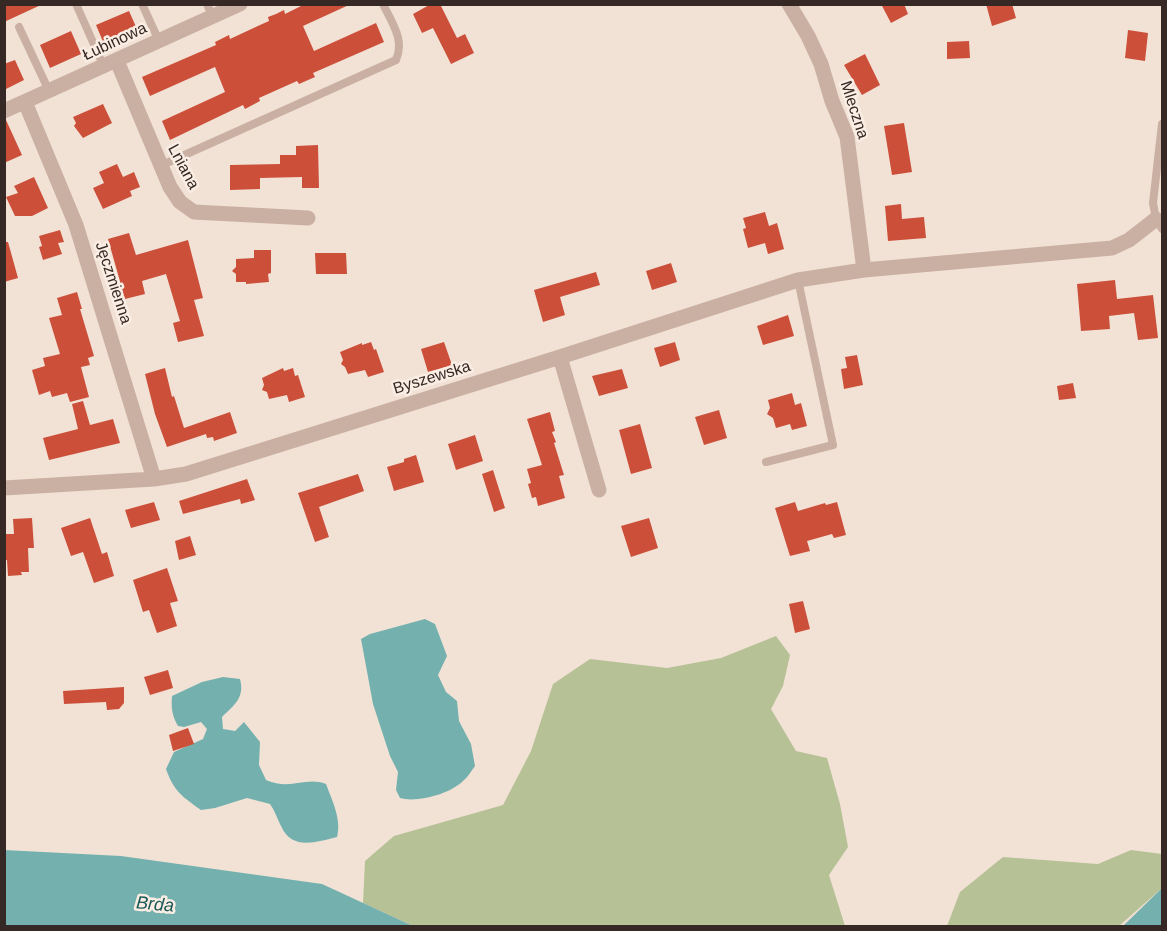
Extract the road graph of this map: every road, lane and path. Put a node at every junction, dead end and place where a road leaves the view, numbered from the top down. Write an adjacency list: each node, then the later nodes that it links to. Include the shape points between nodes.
1 (76, 4): 9 (lane)
2 (142, 4): 8 (lane)
3 (240, 4): 6 (street, Łubinowa)
4 (383, 4): 14 (lane, via 399,39 396,60)
5 (789, 4): 17 (street, Mleczna, via 821,64 847,137)
6 (209, 10): 8 (street, Łubinowa)
7 (19, 27): 10 (lane)
8 (159, 41): 9 (street, Łubinowa)
9 (110, 64): 10 (street, Łubinowa); 14 (street, Lniana)
10 (49, 91): 11 (street, Łubinowa)
11 (25, 102): 12 (street, Łubinowa); 21 (street, Jęczmienna, via 75,225)
12 (4, 111)
13 (1162, 124): 16 (lane, via 1153,204)
14 (160, 166): 15 (street, Lniana, via 180,202 194,212)
15 (308, 218)
16 (1160, 222): 17 (street, Byszewska, via 1112,248)
17 (864, 270): 18 (street, Byszewska)
18 (798, 280): 19 (street, Byszewska); 20 (lane, via 833,446)
19 (560, 357): 21 (street, Byszewska, via 186,474); 23 (street)
20 (766, 462)
21 (154, 479): 22 (street, Byszewska)
22 (4, 488)
23 (599, 490)

